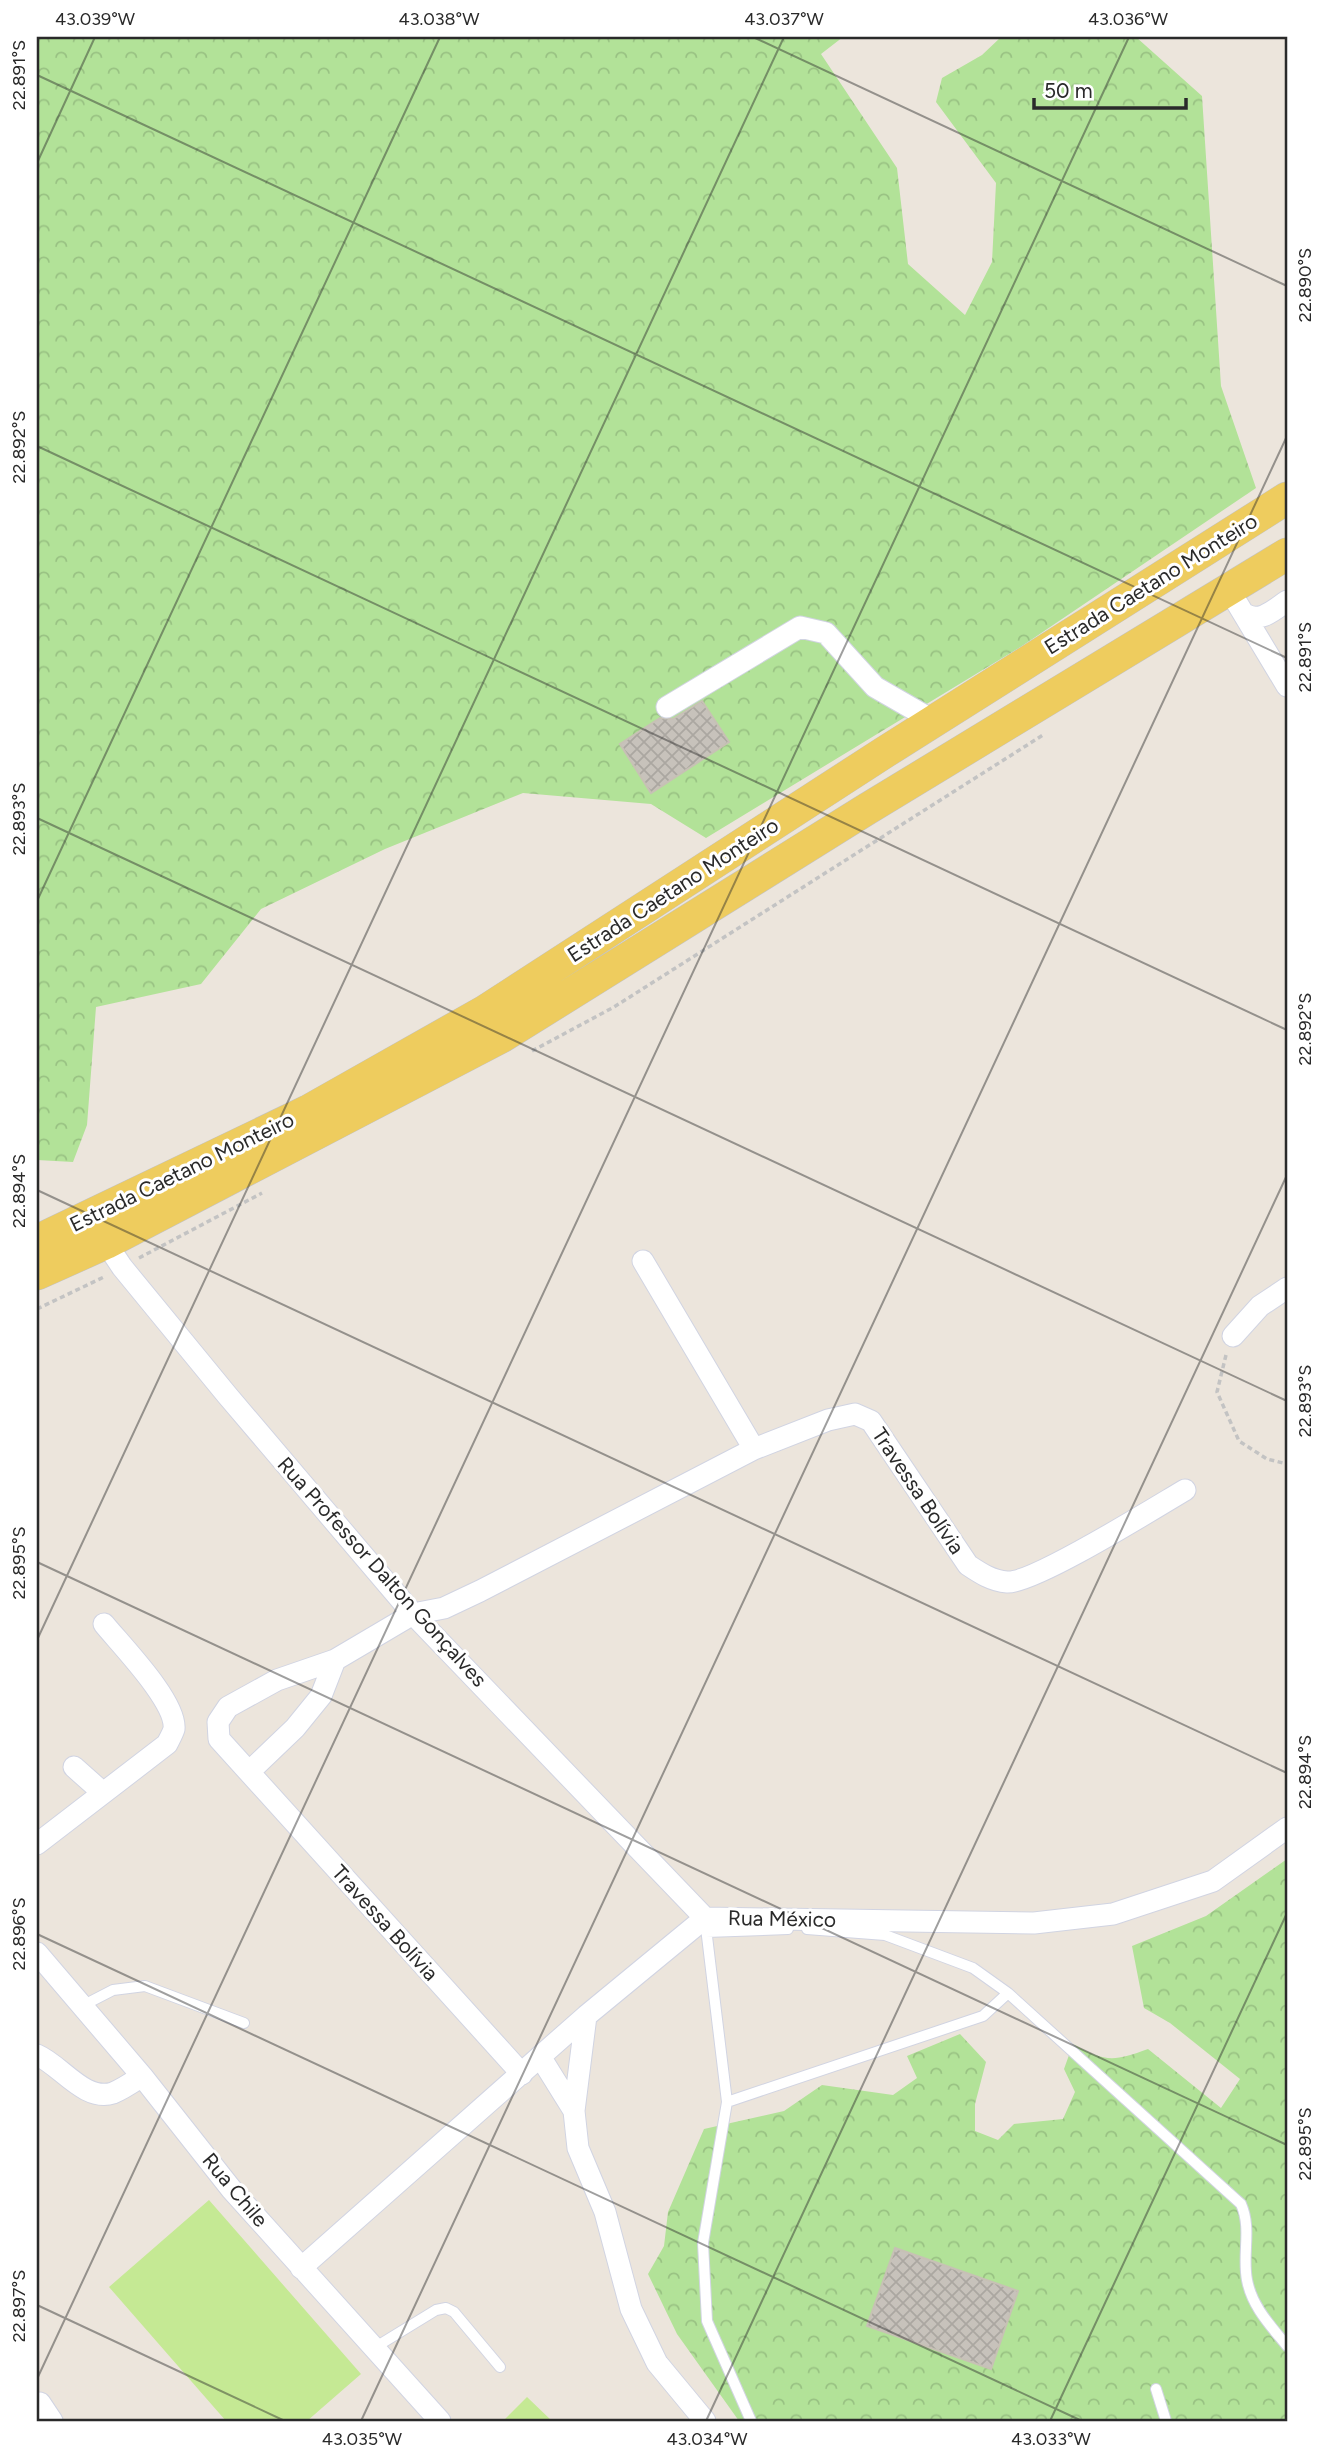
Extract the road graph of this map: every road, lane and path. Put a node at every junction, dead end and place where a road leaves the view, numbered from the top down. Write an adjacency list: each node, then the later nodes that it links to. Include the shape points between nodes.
1 (1287, 498): 8 (main road, Estrada Caetano Monteiro)
2 (1287, 554): 3 (main road, Estrada Caetano Monteiro)
3 (1227, 588): 5 (street); 10 (main road, Estrada Caetano Monteiro, via 503,1036)
4 (1287, 601): 5 (street, via 1263,617)
5 (1245, 614): 6 (street)
6 (1287, 686)
7 (667, 707): 8 (street, via 800,627 826,633 875,687)
8 (934, 721): 9 (main road, Estrada Caetano Monteiro, via 473,1017 308,1111)
9 (37, 1241)
10 (106, 1243): 12 (main road, Estrada Caetano Monteiro); 18 (street, Rua Professor Dalton Gonçalves, via 227,1395)
11 (643, 1261): 15 (street)
12 (37, 1274)
13 (1287, 1288): 14 (street, via 1259,1306)
14 (1233, 1336): 16 (path, via 1217,1392 1239,1441 1267,1459)
15 (754, 1449): 17 (street, Travessa Bolívia, via 828,1420 855,1414 872,1421 968,1565 986,1577 1009,1583 1036,1574); 18 (street, Travessa Bolívia, via 480,1591 444,1608)
16 (1287, 1464)
17 (1185, 1490)
18 (413, 1614): 20 (street, Travessa Bolívia); 26 (street, Rua Professor Dalton Gonçalves)
19 (104, 1623): 23 (street, via 171,1712 174,1729 167,1744)
20 (335, 1660): 22 (street, via 321,1696); 22 (street, Travessa Bolívia, via 277,1680 228,1707 218,1722 219,1739)
21 (74, 1767): 23 (street)
22 (249, 1772): 34 (street, Travessa Bolívia)
23 (102, 1792): 25 (street)
24 (1287, 1828): 26 (street, Rua México, via 1213,1881 1113,1914 1034,1923)
25 (37, 1844)
26 (706, 1925): 28 (lane, via 885,1935 973,1968); 30 (street, Rua México); 36 (lane)
27 (37, 1953): 29 (street, Rua Chile)
28 (1008, 1993): 36 (lane, via 983,2016); 39 (lane, via 1241,2204 1248,2220 1247,2279 1255,2305)
29 (82, 2007): 31 (lane, via 113,1990 145,1986); 35 (street, Rua Chile)
30 (586, 2017): 33 (street, Rua México); 37 (street)
31 (244, 2023)
32 (37, 2055): 35 (street, via 86,2090 101,2094 113,2093)
33 (541, 2058): 34 (street, Rua México); 37 (street)
34 (522, 2074): 38 (street, Rua México)
35 (142, 2077): 38 (street, Rua Chile)
36 (727, 2102): 47 (lane, via 703,2243 707,2320)
37 (574, 2111): 46 (street, via 578,2148 605,2212 631,2309 657,2362)
38 (301, 2268): 40 (street, Rua Chile)
39 (1287, 2346)
40 (374, 2348): 41 (lane, via 436,2309 446,2308); 45 (street, Rua Chile)
41 (500, 2367)
42 (1156, 2389): 48 (lane)
43 (40, 2403): 44 (street)
44 (52, 2421)
45 (440, 2421)
46 (705, 2421)
47 (751, 2421)
48 (1166, 2421)

